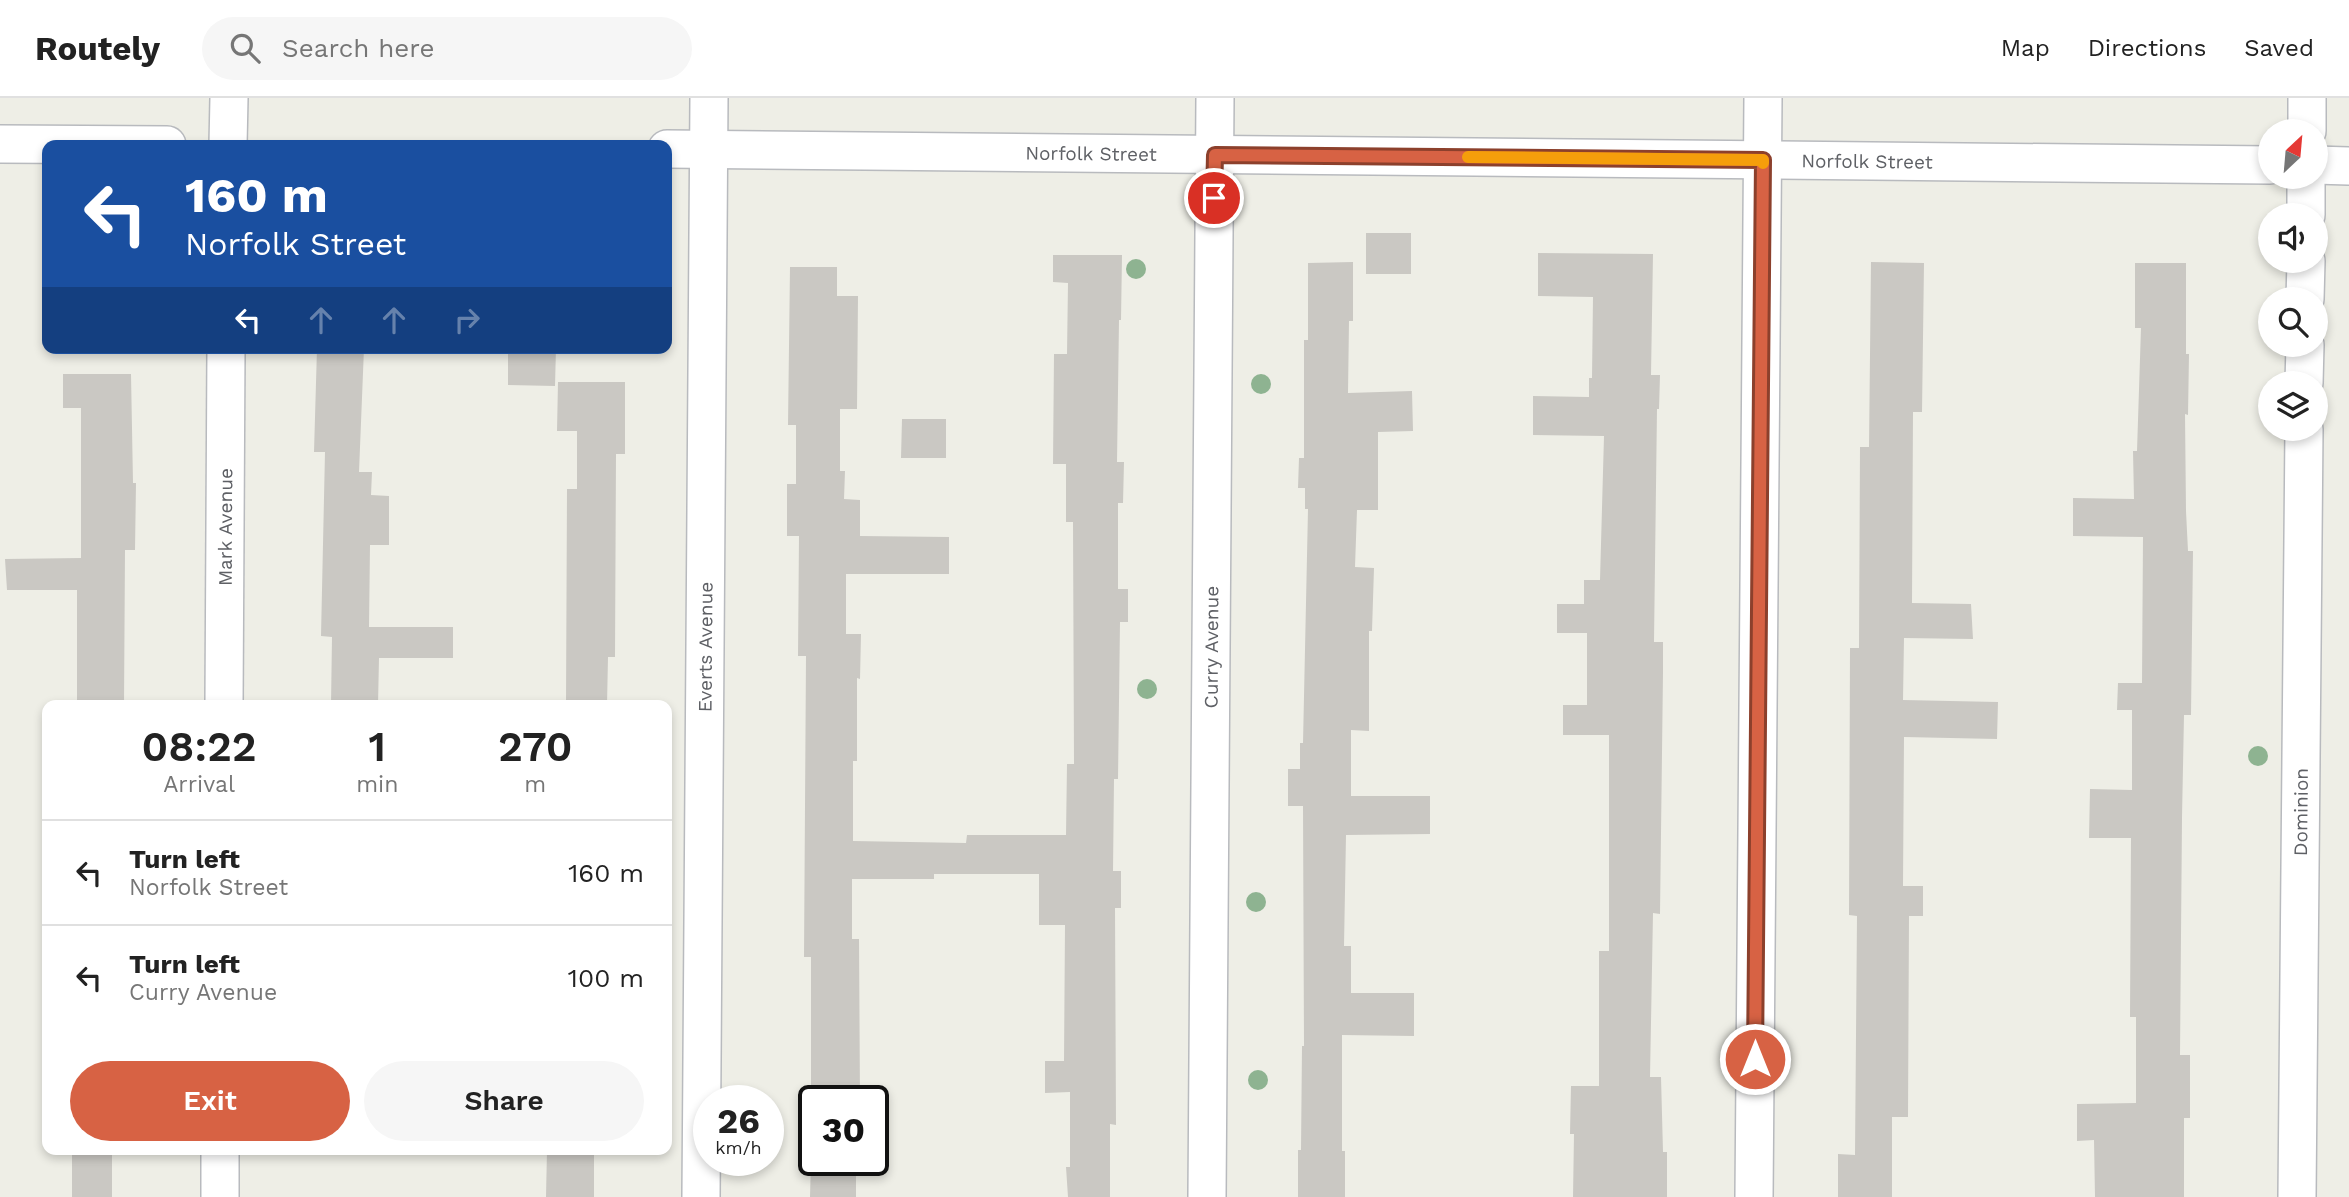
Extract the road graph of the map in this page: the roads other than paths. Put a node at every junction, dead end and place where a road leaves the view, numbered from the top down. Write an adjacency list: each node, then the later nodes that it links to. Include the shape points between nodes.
1 (229, 98): 7 (street)
2 (709, 98): 11 (street, Everts Avenue)
3 (1215, 98): 12 (street, Curry Avenue)
4 (1763, 98): 13 (street)
5 (2307, 98): 6 (street)
6 (2307, 119)
7 (228, 140)
8 (0, 144): 9 (street)
9 (42, 144)
10 (672, 149): 11 (street, Norfolk Street)
11 (709, 150): 12 (street, Norfolk Street); 22 (street, Everts Avenue)
12 (1215, 155): 13 (street, Norfolk Street); 23 (street, Curry Avenue)
13 (1763, 160): 14 (street, Norfolk Street); 24 (street)
14 (2258, 165)
15 (2328, 165): 16 (street)
16 (2349, 166)
17 (226, 354): 19 (street, Mark Avenue)
18 (2304, 441): 25 (street, Dominion)
19 (223, 700)
20 (220, 1155): 21 (street)
21 (220, 1197)
22 (701, 1197)
23 (1207, 1197)
24 (1754, 1197)
25 (2297, 1197)

